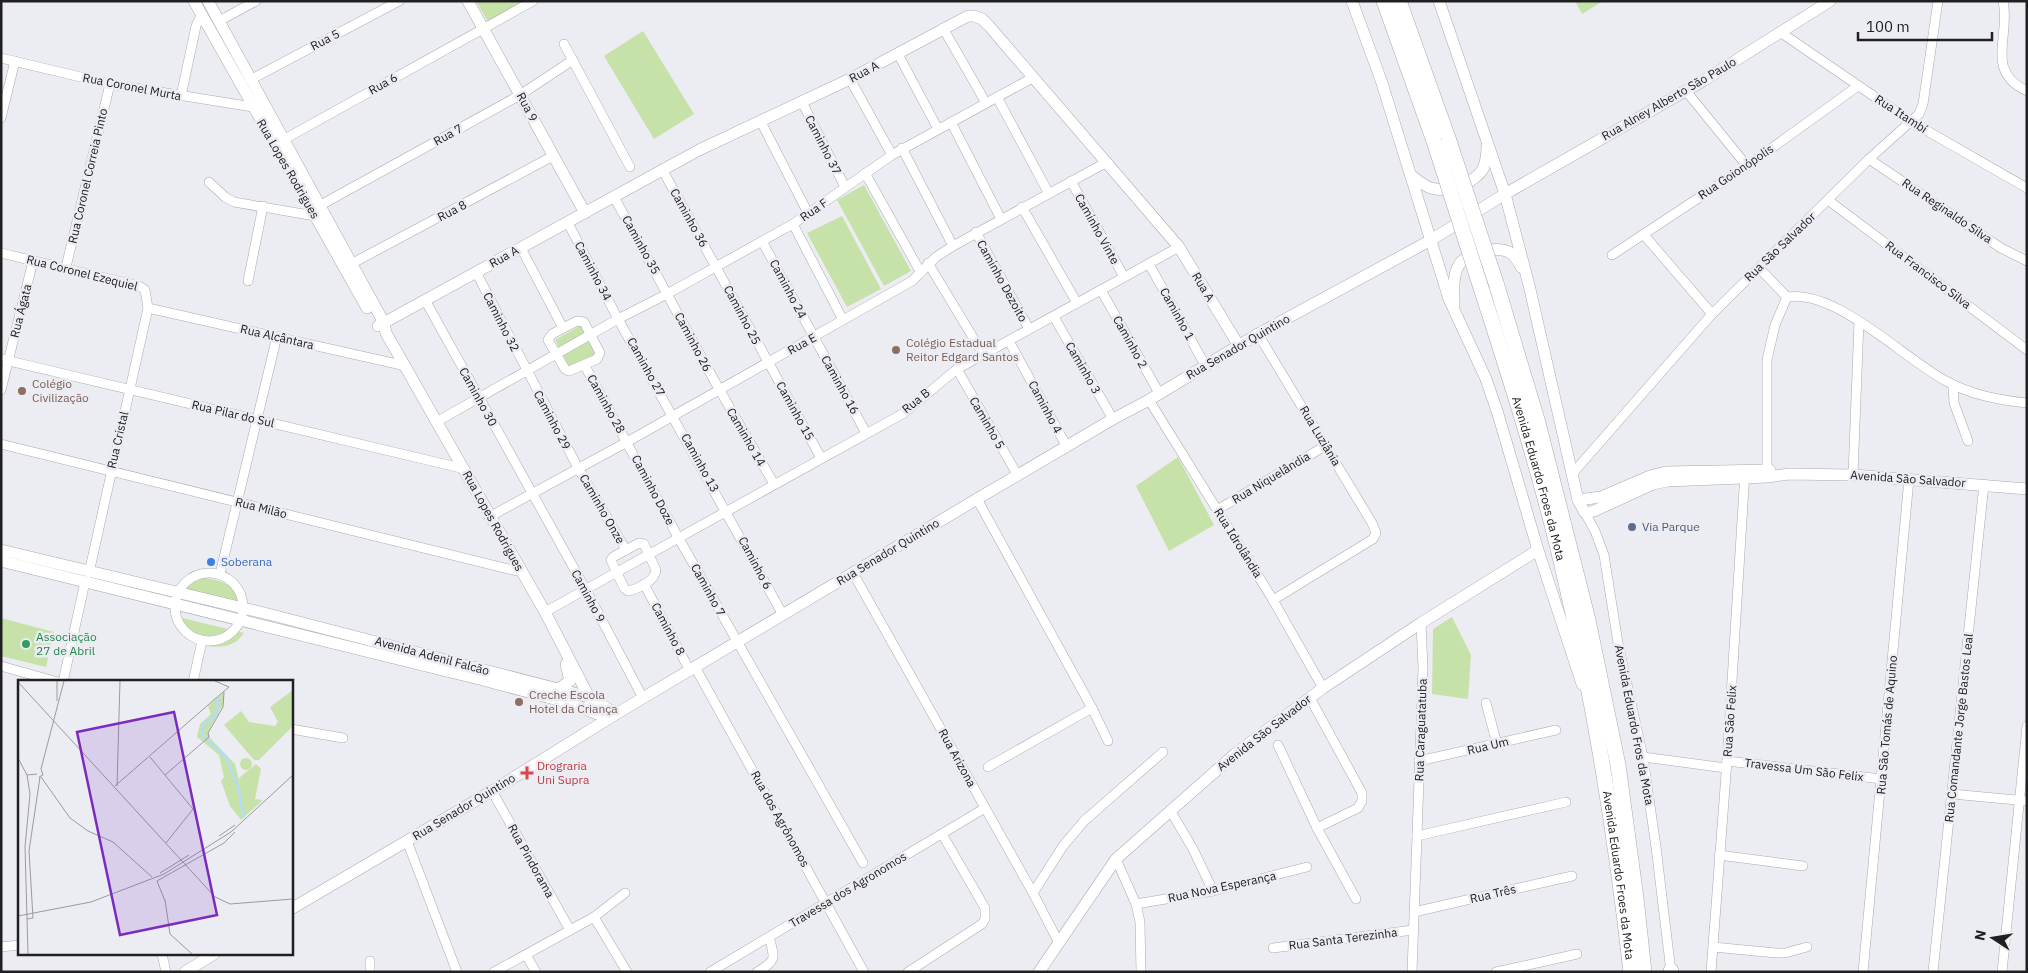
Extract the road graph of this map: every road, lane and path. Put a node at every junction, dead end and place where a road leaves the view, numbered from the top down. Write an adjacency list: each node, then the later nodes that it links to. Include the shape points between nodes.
1 (194, 1): 14 (street, Rua Lopes Rodrigues)
2 (208, 1): 15 (street, Rua Lopes Rodrigues)
3 (256, 1): 15 (street)
4 (400, 1): 26 (street, Rua 5)
5 (468, 1): 16 (street, Rua 9)
6 (533, 1): 16 (street, Rua 6)
7 (1352, 1): 54 (street)
8 (1384, 1): 43 (highway, Avenida Eduardo Froes da Mota)
9 (1399, 1): 43 (highway, Avenida Eduardo Froes da Mota)
10 (1439, 1): 44 (street)
11 (1830, 1): 18 (street, Rua Alney Alberto São Paulo)
12 (1938, 1): 38 (street, Rua São Salvador, via 1923,104)
13 (2003, 1): 29 (street, via 2004,73 2010,82)
14 (201, 15): 32 (street); 36 (street, Rua Lopes Rodrigues)
15 (219, 21): 26 (street, Rua Lopes Rodrigues)
16 (482, 28): 31 (street, Rua 9); 42 (street, Rua 6)
17 (943, 28): 20 (street, Rua A); 24 (street, Rua A, via 968,16 982,19); 35 (street)
18 (1780, 32): 28 (street, Rua Itambí); 30 (street, Rua Alney Alberto São Paulo)
19 (564, 44): 22 (street)
20 (898, 54): 25 (street, Rua A); 41 (street)
21 (1, 58): 23 (street, Rua Coronel Murta)
22 (573, 60): 31 (street, Rua 7); 51 (street)
23 (16, 61): 27 (street, Rua Coronel Murta); 37 (street)
24 (1032, 78): 33 (street, Rua F); 49 (street, Rua A)
25 (850, 79): 34 (street, Rua A); 46 (street)
26 (250, 80): 36 (street, Rua Lopes Rodrigues)
27 (110, 84): 32 (street, Rua Coronel Murta); 91 (street, Rua Coronel Correia Pinto)
28 (1858, 86): 38 (street, Rua Itambí); 50 (street, Rua Goionópolis)
29 (2027, 91)
30 (1686, 92): 50 (street); 59 (street, Rua Alney Alberto São Paulo)
31 (520, 95): 47 (street, Rua 9); 68 (street, Rua 7)
32 (181, 96): 36 (street, Rua Coronel Murta)
33 (997, 97): 35 (street, Rua F); 61 (street)
34 (802, 102): 39 (street, Rua A); 58 (street, Caminho 37)
35 (986, 103): 40 (street, Rua F)
36 (257, 104): 42 (street, Rua Lopes Rodrigues); 68 (street, Rua Lopes Rodrigues)
37 (1, 118)
38 (1910, 121): 48 (street, Rua São Salvador); 60 (street, Rua Itambí)
39 (761, 122): 52 (street, Rua A); 71 (street)
40 (951, 122): 41 (street, Rua F); 72 (street)
41 (938, 129): 45 (street, Rua F)
42 (283, 140): 68 (street, Rua Lopes Rodrigues)
43 (1441, 141): 212 (highway, Avenida Eduardo Froes da Mota, bridge, via 1562,563); 278 (highway, Avenida Eduardo Froes da Mota, bridge, via 1496,283 1540,433 1588,620 1618,765)
44 (1488, 143): 54 (street, via 1482,170 1473,179 1438,190 1429,188); 55 (street)
45 (902, 148): 46 (street, Rua F); 81 (street)
46 (892, 155): 53 (street, Rua F)
47 (553, 156): 69 (street, Rua 9); 88 (street, Rua 8)
48 (1869, 159): 64 (street, Rua São Salvador); 87 (street, Rua Reginaldo Silva, via 2001,248)
49 (1107, 162): 56 (street, Rua E); 82 (street, Rua A)
50 (1747, 166): 78 (street, Rua Goionópolis)
51 (630, 167)
52 (662, 170): 63 (street, Rua A); 92 (street, Caminho 36)
53 (865, 173): 58 (street, Rua F); 95 (street)
54 (1411, 175): 73 (street)
55 (1500, 180): 59 (street, via 1506,186); 62 (street)
56 (1071, 181): 61 (street, Rua E); 96 (street, Caminho Vinte)
57 (209, 182): 66 (street, via 231,200)
58 (845, 187): 71 (street, Rua F)
59 (1518, 187): 62 (street, Rua Alney Alberto São Paulo)
60 (2027, 188)
61 (1048, 192): 67 (street, Rua E)
62 (1505, 194): 65 (street, Rua Alney Alberto São Paulo); 70 (street)
63 (614, 197): 69 (street, Rua A); 100 (street, Caminho 35)
64 (1828, 200): 93 (street, Rua São Salvador); 120 (street, Rua Francisco Silva)
65 (1490, 204): 70 (street, via 1503,206); 76 (street, Rua Senador Quintino)
66 (263, 206): 68 (street); 97 (street)
67 (1022, 208): 72 (street, Rua E); 103 (street)
68 (317, 211): 88 (street, Rua Lopes Rodrigues); 111 (street, Rua Lopes Rodrigues)
69 (585, 212): 74 (street, Rua A)
70 (1511, 214): 98 (street)
71 (809, 215): 75 (street, Rua F)
72 (1001, 219): 77 (street, Rua E)
73 (1425, 220): 76 (street, via 1436,226); 79 (street)
74 (568, 223): 83 (street, Rua A); 108 (street, Caminho 34)
75 (793, 224): 80 (street, Rua F); 109 (street)
76 (1452, 227): 79 (street, Rua Senador Quintino)
77 (976, 232): 81 (street, Rua E); 113 (street, Caminho Dezoito)
78 (1644, 235): 85 (street, Rua Goionópolis); 106 (street)
79 (1431, 240): 105 (street); 115 (street, Rua Senador Quintino)
80 (762, 241): 92 (street, Rua F); 117 (street, Caminho 24)
81 (953, 246): 89 (street, Rua E)
82 (1179, 246): 90 (street, Rua B); 119 (street, Rua A)
83 (521, 248): 94 (street, Rua A); 112 (street)
84 (1, 253): 86 (street, Rua Coronel Ezequiel)
85 (1612, 255)
86 (33, 261): 91 (street, Rua Coronel Ezequiel); 123 (street, Rua Ágata)
87 (2027, 261)
88 (351, 264): 111 (street, Rua Lopes Rodrigues)
89 (928, 264): 95 (street, Rua E); 121 (street)
90 (1149, 264): 96 (street, Rua B); 125 (street, Caminho 1)
91 (66, 267): 104 (street, Rua Coronel Ezequiel, via 142,287)
92 (716, 268): 100 (street, Rua F); 124 (street, Caminho 25)
93 (1758, 268): 101 (street); 106 (street, Rua São Salvador)
94 (476, 272): 102 (street, Rua A); 129 (street, Caminho 32)
95 (921, 273): 109 (street, Rua E, via 912,282)
96 (1124, 277): 99 (street, Rua B)
97 (248, 280)
98 (1529, 284): 105 (street, via 1512,253 1505,250 1479,253 1460,263 1454,288); 152 (street)
99 (1101, 290): 103 (street, Rua B); 134 (street, Caminho 2)
100 (667, 294): 108 (street, Rua F); 131 (street, Caminho 26)
101 (1787, 297): 110 (street, via 1809,297); 153 (street, via 1770,341 1767,360)
102 (425, 300): 111 (street, Rua A); 135 (street, Caminho 30)
103 (1077, 303): 107 (street, Rua B)
104 (148, 308): 116 (street, Rua Alcântara); 133 (street, Rua Cristal)
105 (1455, 311): 173 (street, via 1486,379)
106 (1712, 314): 152 (street, Rua São Salvador)
107 (1054, 317): 113 (street, Rua B); 140 (street, Caminho 3)
108 (618, 319): 114 (street, Rua F); 138 (street, Caminho 27)
109 (843, 320): 117 (street, Rua E)
110 (1860, 322): 130 (street); 156 (street)
111 (383, 327): 126 (street, Rua Lopes Rodrigues)
112 (563, 328): 114 (street, via 582,321); 122 (street, via 549,337)
113 (1028, 329): 118 (street, Rua B)
114 (592, 334): 122 (street, Rua F); 127 (street, via 600,353)
115 (1258, 334): 119 (street, Rua Senador Quintino); 146 (street, Rua Luziânia)
116 (277, 336): 126 (street, Rua Alcântara); 139 (street)
117 (814, 338): 124 (street, Rua E); 142 (street, Caminho 16)
118 (1009, 341): 121 (street, Rua B); 147 (street, Caminho 4)
119 (1238, 346): 125 (street, Rua Senador Quintino)
120 (2027, 350)
121 (983, 354): 128 (street, Rua B)
122 (556, 355): 127 (street, via 566,371); 129 (street)
123 (5, 360): 132 (street, Rua Ágata); 133 (street, Rua Pilar do Sul)
124 (768, 363): 131 (street, Rua E); 148 (street, Caminho 15)
125 (1206, 365): 134 (street, Rua Senador Quintino)
126 (406, 366): 141 (street, Rua Lopes Rodrigues)
127 (585, 366): 144 (street, Caminho 28)
128 (957, 369): 142 (street, Rua B, via 904,412); 157 (street, Caminho 5)
129 (526, 371): 135 (street); 149 (street, Caminho 29)
130 (1953, 385): 137 (street, via 1982,396); 143 (street, via 1954,403)
131 (719, 389): 138 (street, Rua E); 159 (street, Caminho 14)
132 (1, 390)
133 (130, 390): 139 (street, Rua Pilar do Sul); 151 (street, Rua Cristal)
134 (1159, 393): 136 (street, Rua Senador Quintino)
135 (478, 398): 141 (street); 162 (street, Caminho 30)
136 (1149, 400): 140 (street, Rua Senador Quintino); 166 (street, Rua Idrolândia)
137 (2027, 402)
138 (673, 415): 144 (street, Rua E); 167 (street, Caminho 13)
139 (258, 419): 150 (street, Rua Pilar do Sul); 165 (street)
140 (1113, 419): 147 (street, Rua Senador Quintino)
141 (438, 421): 150 (street, Rua Lopes Rodrigues)
142 (866, 433): 148 (street, Rua B)
143 (1968, 441)
144 (627, 442): 149 (street, Rua E); 170 (street, Caminho Doze)
145 (1, 444): 151 (street, Rua Milão)
146 (1325, 446): 166 (street, Rua Niquelândia); 184 (street, Rua Luziânia, via 1376,533 1373,539)
147 (1067, 447): 157 (street, Rua Senador Quintino)
148 (821, 458): 159 (street, Rua B)
149 (578, 468): 162 (street, Rua E); 172 (street, Caminho Onze)
150 (465, 469): 169 (street, Rua Lopes Rodrigues)
151 (111, 470): 165 (street, Rua Milão); 180 (street, Rua Cristal)
152 (1573, 473): 164 (street)
153 (1767, 473): 154 (street, Avenida São Salvador); 156 (street, Avenida São Salvador)
154 (1745, 474): 155 (street, Avenida São Salvador); 220 (street, Rua São Felix)
155 (1692, 475): 164 (street, Avenida São Salvador, via 1657,474 1601,498); 168 (street, Avenida São Salvador, via 1653,484 1594,511)
156 (1853, 475): 158 (street, Avenida São Salvador)
157 (1018, 476): 163 (street, Rua Senador Quintino)
158 (1910, 479): 160 (street, Avenida São Salvador); 222 (street, Rua São Tomás de Aquino)
159 (774, 484): 167 (street, Rua B)
160 (1984, 484): 161 (street, Avenida São Salvador); 224 (street, Rua Comandante Jorge Bastos Leal)
161 (2027, 489)
162 (532, 494): 169 (street, Rua E); 182 (street, Caminho 9)
163 (977, 499): 178 (street, Rua Senador Quintino); 206 (street)
164 (1578, 500): 168 (street)
165 (237, 502): 176 (street, Rua Milão); 179 (street)
166 (1217, 510): 184 (street, Rua Idrolândia)
167 (727, 511): 170 (street, Rua B); 187 (street, Caminho 6)
168 (1585, 512): 218 (street, Avenida Eduardo Fros da Mota, via 1604,555 1618,643)
169 (490, 517): 176 (street, Rua Lopes Rodrigues)
170 (678, 538): 174 (street, Rua B); 193 (street, Caminho 7)
171 (1, 550): 180 (street, Avenida Adenil Falcão)
172 (626, 550): 174 (street, via 642,543); 177 (street, via 612,558)
173 (1538, 550): 189 (street, Avenida São Salvador); 212 (street)
174 (650, 554): 177 (street, Rua B); 181 (street, via 656,574)
175 (1, 561): 180 (street, Avenida Adenil Falcão)
176 (521, 572): 186 (street, Rua Lopes Rodrigues)
177 (615, 573): 181 (street, via 626,590); 182 (street)
178 (853, 573): 187 (street, Rua Senador Quintino); 227 (street, Rua Arizona)
179 (220, 574): 183 (street, via 200,574 190,578); 185 (street, via 237,587)
180 (87, 577): 183 (street, Avenida Adenil Falcão); 198 (street, Rua Cristal)
181 (645, 586): 195 (street, Caminho 8)
182 (586, 590): 186 (street); 203 (street, Caminho 9)
183 (176, 599): 185 (street, Avenida Adenil Falcão); 188 (street, Avenida Adenil Falcão); 192 (street, via 176,617 181,628 190,637)
184 (1273, 600): 200 (street, Rua Idrolândia)
185 (243, 608): 188 (street); 190 (street, Avenida Adenil Falcão)
186 (544, 612): 191 (street, Rua Lopes Rodrigues)
187 (783, 614): 193 (street, Rua Senador Quintino)
188 (241, 621): 190 (street, Avenida Adenil Falcão); 192 (street, via 225,638 214,642)
189 (1421, 623): 200 (street, Avenida São Salvador); 219 (street, Rua Caraguatatuba, via 1423,668)
190 (322, 634): 196 (street, Avenida Adenil Falcão)
191 (556, 634): 201 (street, via 570,679); 202 (street, Rua Lopes Rodrigues)
192 (202, 641): 199 (street)
193 (737, 642): 195 (street, Rua Senador Quintino); 235 (street, Caminho 7)
194 (1, 666): 197 (street)
195 (693, 669): 203 (street, Rua Senador Quintino); 243 (street, Rua dos Agrônomos)
196 (485, 675): 201 (street, Avenida Adenil Falcão); 207 (street, Avenida Adenil Falcão)
197 (51, 680)
198 (63, 680)
199 (193, 680)
200 (1322, 688): 204 (street, Avenida São Salvador)
201 (558, 689): 202 (street, Avenida Adenil Falcão)
202 (589, 697): 207 (street, Rua Lopes Rodrigues); 208 (street, Avenida Adenil Falcão)
203 (643, 698): 208 (street, Rua Senador Quintino)
204 (1310, 698): 228 (street, Avenida São Salvador, via 1235,754); 229 (street, via 1363,798 1358,808)
205 (1486, 703): 215 (street)
206 (1092, 708): 214 (street); 221 (street)
207 (592, 712): 208 (street, Avenida Adenil Falcão)
208 (612, 716): 223 (street, Rua Senador Quintino)
209 (2027, 726): 225 (street)
210 (292, 729): 213 (street)
211 (1556, 730): 215 (street, Rua Um)
212 (1598, 733): 277 (highway, Avenida Eduardo Froes da Mota)
213 (343, 738)
214 (1108, 741)
215 (1497, 744): 219 (street, Rua Um)
216 (1278, 745): 229 (street)
217 (1163, 752): 240 (street, via 1084,820)
218 (1643, 757): 220 (street, Travessa Um São Felix); 279 (street, Avenida Eduardo Fros da Mota)
219 (1419, 761): 231 (street, Rua Caraguatatuba)
220 (1727, 765): 222 (street, Travessa Um São Felix); 233 (street, Rua São Felix)
221 (988, 767)
222 (1882, 779): 281 (street, Rua São Tomás de Aquino)
223 (492, 791): 232 (street, Rua Senador Quintino); 248 (street, Rua Pindorama)
224 (1952, 794): 225 (street); 282 (street, Rua Comandante Jorge Bastos Leal)
225 (2023, 801): 283 (street)
226 (1566, 802): 231 (street)
227 (985, 808): 230 (street, Travessa dos Agronomos); 240 (street, Rua Arizona)
228 (1170, 810): 234 (street, Avenida São Salvador); 239 (street)
229 (1318, 828): 242 (street)
230 (942, 834): 243 (street, Travessa dos Agronomos); 272 (street, via 985,908 985,919)
231 (1418, 836): 246 (street, Rua Caraguatatuba)
232 (407, 841): 245 (street, Rua Senador Quintino); 265 (street)
233 (1719, 855): 236 (street); 254 (street, Rua São Felix)
234 (1116, 859): 244 (street); 251 (street, Avenida São Salvador)
235 (863, 863)
236 (1803, 866)
237 (1307, 867): 239 (street, Rua Nova Esperança)
238 (1572, 876): 246 (street, Rua Três)
239 (1213, 891): 244 (street, Rua Nova Esperança)
240 (1033, 893): 251 (street, Rua Arizona)
241 (625, 894): 247 (street)
242 (1356, 899)
243 (826, 904): 250 (street, Travessa dos Agronomos); 271 (street, Rua dos Agrônomos)
244 (1136, 904): 274 (street, via 1140,922)
245 (292, 908)
246 (1414, 912): 249 (street, Rua Caraguatatuba)
247 (594, 917): 248 (street); 268 (street)
248 (570, 930): 258 (street)
249 (1413, 930): 256 (street, Rua Santa Terezinha); 275 (street, Rua Caraguatatuba)
250 (769, 937): 269 (street, Travessa dos Agronomos); 270 (street, via 773,960)
251 (1059, 943): 273 (street, Avenida São Salvador)
252 (18, 945): 253 (street)
253 (1, 947)
254 (1713, 947): 255 (street, via 1776,953); 280 (street, Rua São Felix)
255 (1807, 947)
256 (1273, 948)
257 (1577, 954): 276 (street)
258 (526, 955): 266 (street); 267 (street)
259 (162, 956): 262 (street)
260 (211, 956): 263 (street)
261 (370, 961): 264 (street)
262 (166, 972)
263 (185, 972)
264 (370, 972)
265 (457, 972)
266 (494, 972)
267 (536, 972)
268 (627, 972)
269 (710, 972)
270 (757, 972)
271 (864, 972)
272 (908, 972)
273 (1039, 972)
274 (1141, 972)
275 (1412, 972)
276 (1496, 972)
277 (1631, 972)
278 (1644, 972)
279 (1671, 972)
280 (1711, 972)
281 (1863, 972)
282 (1933, 972)
283 (2002, 972)

